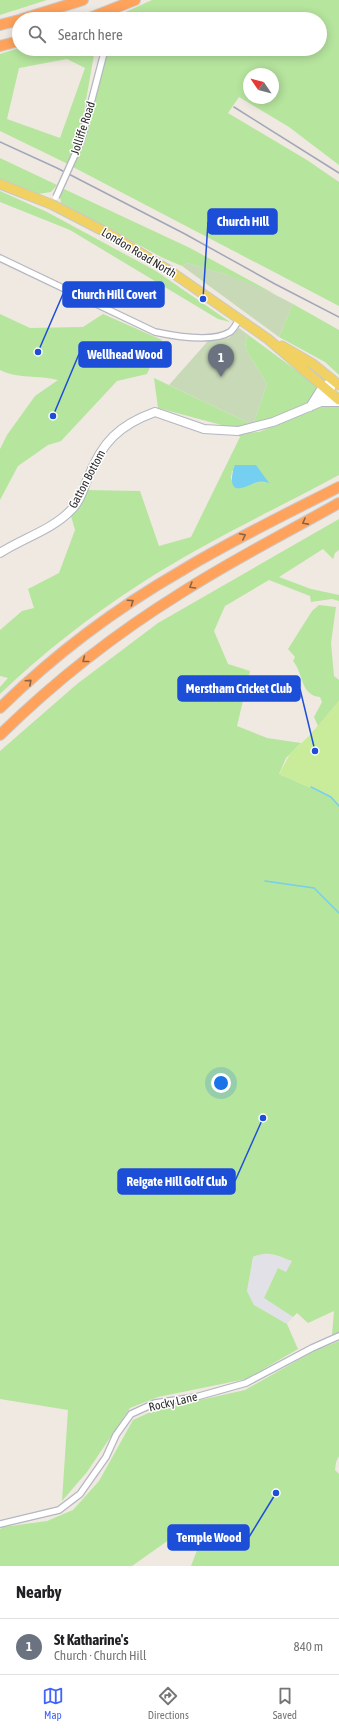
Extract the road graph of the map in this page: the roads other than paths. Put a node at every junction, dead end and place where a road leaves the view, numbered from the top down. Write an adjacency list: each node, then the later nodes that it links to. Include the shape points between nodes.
1 (83, 0): 3 (highway)
2 (135, 0): 4 (highway)
3 (43, 12)
4 (105, 12)
5 (12, 21): 6 (highway)
6 (0, 25)
7 (12, 43): 8 (highway)
8 (0, 46)
9 (103, 56): 11 (street, Jolliffe Road, bridge, via 81,142)
10 (0, 184): 11 (main road, London Road North)
11 (54, 201): 13 (main road, London Road North, via 170,271)
12 (0, 258): 13 (street, via 155,332 173,336 211,337 231,331)
13 (239, 319): 14 (main road, London Road North)
14 (268, 339): 15 (main road, London Road North, via 313,364); 16 (main road, London Road North)
15 (336, 383): 16 (street, Gatton Bottom)
16 (326, 389): 17 (main road, London Road North); 18 (street, Gatton Bottom); 19 (street, Gatton Bottom)
17 (339, 401): 18 (street)
18 (321, 402): 19 (street, Gatton Bottom)
19 (310, 407): 22 (street, Gatton Bottom, via 273,422 238,431 204,429 155,412 140,418 121,428 107,442 72,509 54,524)
20 (339, 487): 23 (highway, one-way to 20, via 81,638 148,591 233,541)
21 (339, 503): 24 (highway, one-way to 24, via 207,577 132,625 61,679)
22 (0, 553)
23 (0, 708)
24 (0, 735)
25 (339, 1336): 26 (street, Rocky Lane, via 246,1383 196,1397 155,1403 131,1414 116,1435 106,1457 80,1494 59,1510)
26 (0, 1524)

